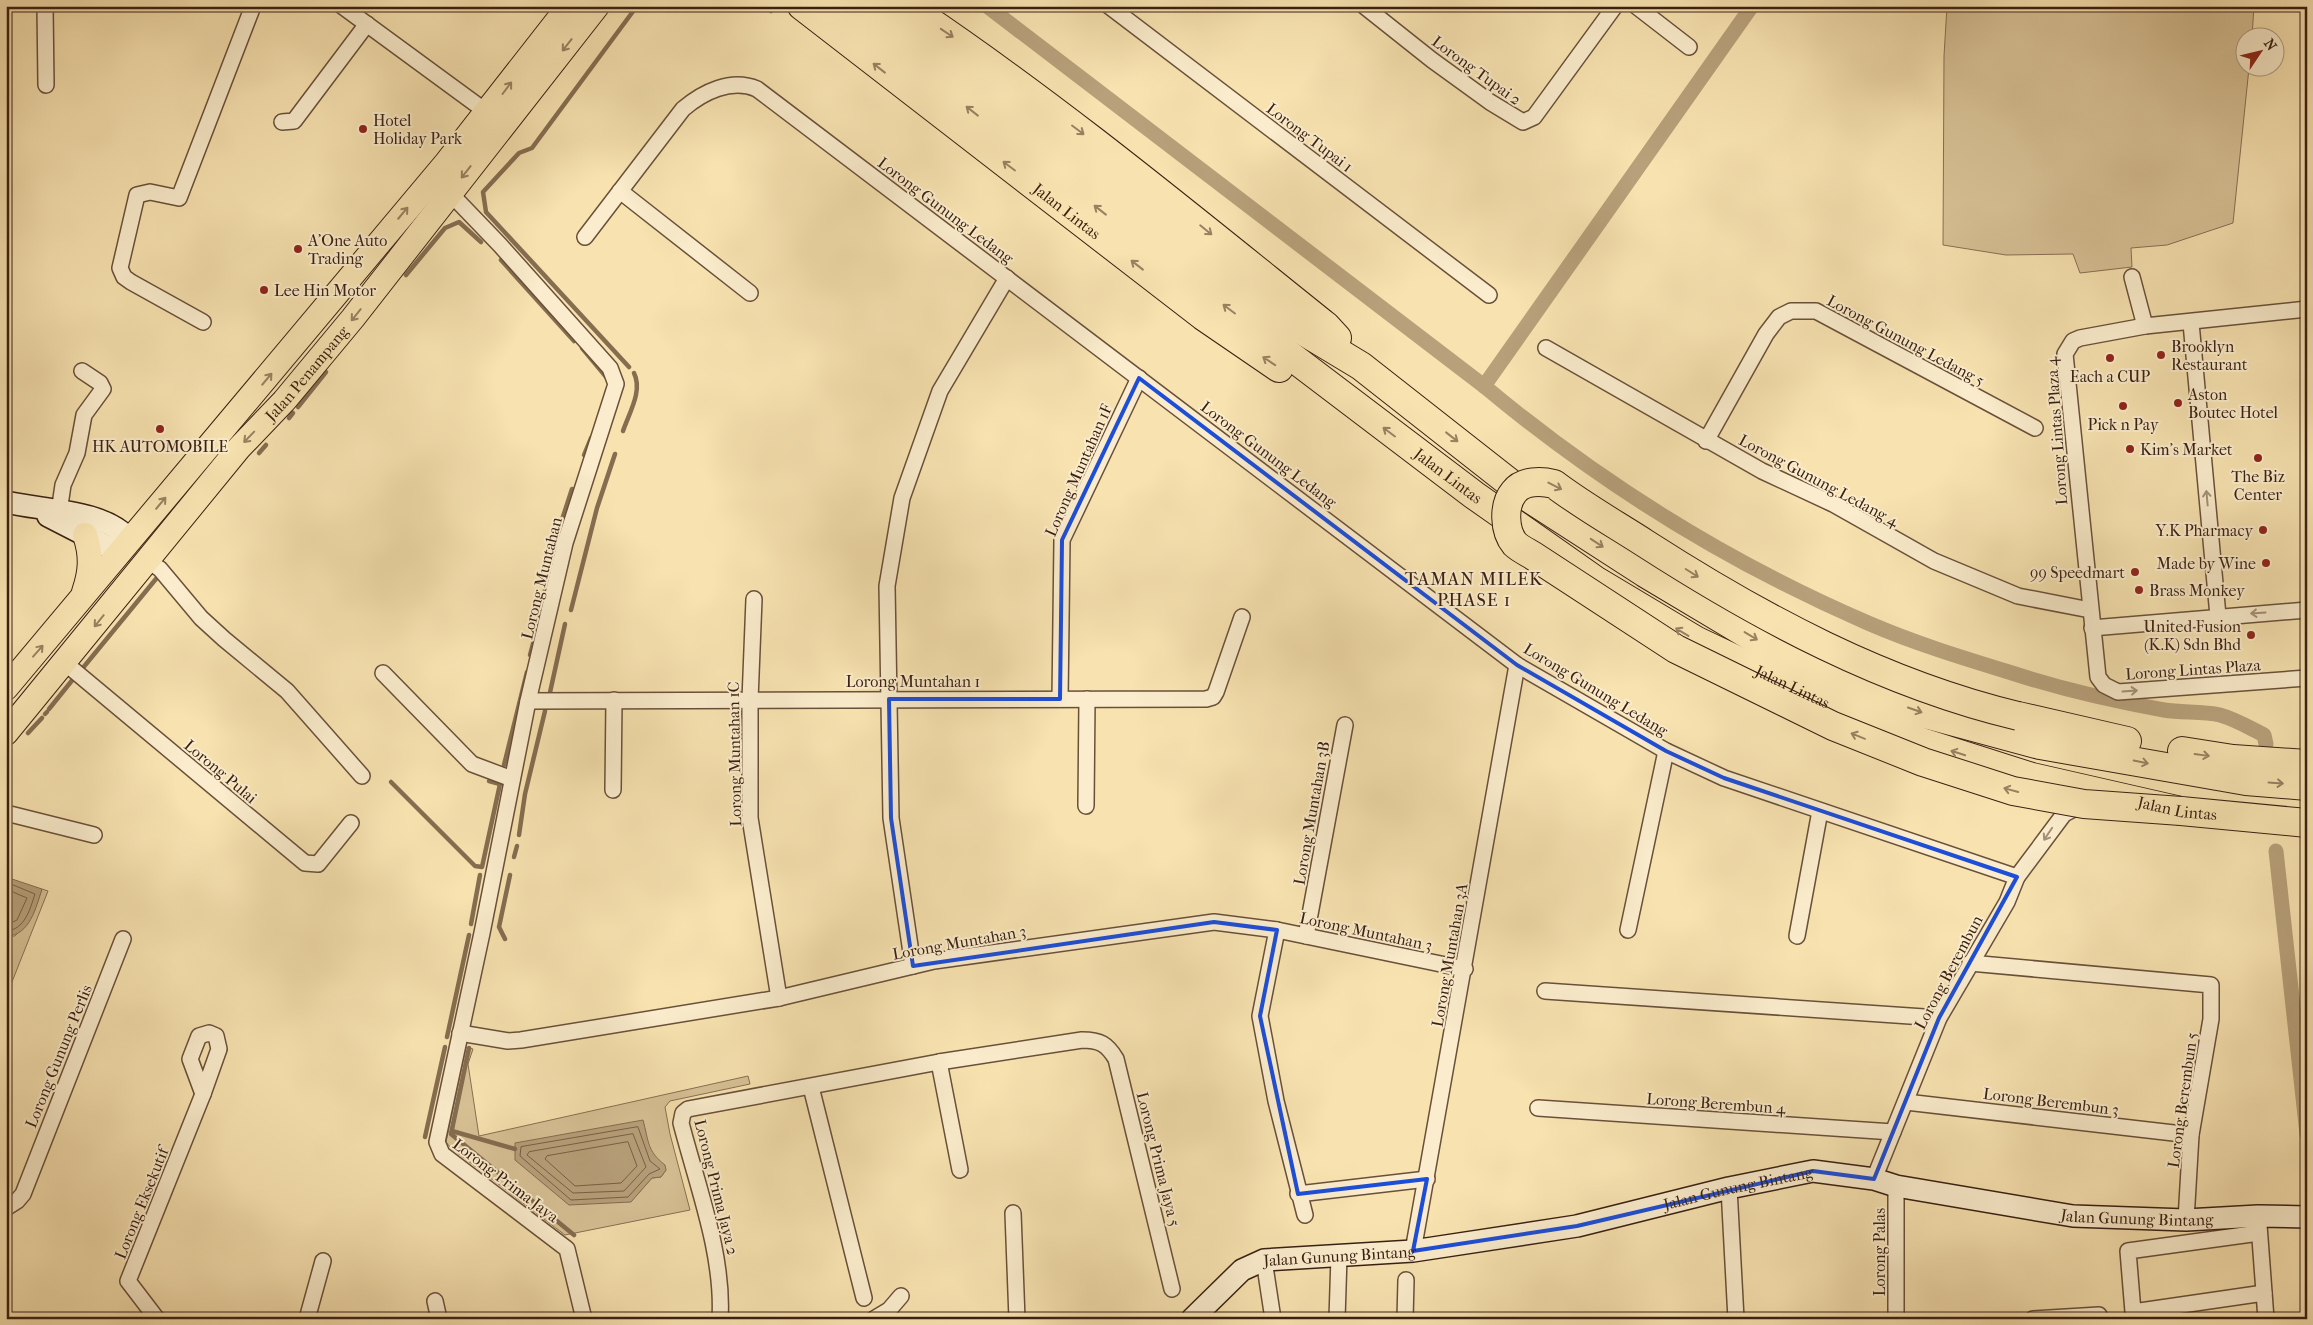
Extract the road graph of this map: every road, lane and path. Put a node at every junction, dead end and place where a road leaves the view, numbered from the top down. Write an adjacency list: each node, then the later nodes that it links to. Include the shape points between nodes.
1 (45, 6): 16 (street)
2 (253, 6): 27 (street, via 179,198 150,192 137,195 120,268 131,282)
3 (342, 6): 14 (street)
4 (569, 6): 17 (main road, Jalan Penampang, one-way to 4)
5 (597, 6): 20 (main road, Jalan Penampang, one-way to 20)
6 (802, 6): 34 (highway, Jalan Lintas, one-way to 6, via 1284,372 1203,316)
7 (838, 6): 34 (highway, Jalan Lintas, one-way to 7)
8 (880, 6): 31 (highway, Jalan Lintas, via 1164,228 1298,328)
9 (907, 6): 31 (highway, Jalan Lintas, one-way to 31, via 970,48 1180,209 1326,326)
10 (1109, 6): 25 (street, Lorong Tupai 1)
11 (1364, 6): 12 (street, Lorong Tupai 2, via 1432,60 1523,122 1534,117)
12 (1615, 6)
13 (1636, 6): 15 (street)
14 (367, 24): 17 (street); 18 (street, via 294,121 290,124)
15 (1689, 47)
16 (46, 85)
17 (488, 113): 41 (main road, Jalan Penampang, one-way to 17)
18 (282, 122)
19 (620, 191): 21 (street, Lorong Gunung Ledang); 23 (street, Lorong Gunung Ledang, via 690,103 710,91 745,84 757,89); 24 (street)
20 (450, 193): 41 (main road, Jalan Penampang, one-way to 41, via 353,318 284,401 239,448 176,528); 60 (street, Lorong Muntahan, via 610,368 616,384 566,543)
21 (585, 237)
22 (2132, 277): 29 (street)
23 (1007, 278): 33 (street, Lorong Gunung Ledang); 55 (street, via 940,391 902,498 888,586)
24 (750, 293)
25 (1490, 295)
26 (2307, 309): 28 (street, Lorong Lintas Plaza 4)
27 (204, 322)
28 (2192, 323): 29 (street, Lorong Lintas Plaza 4); 46 (street, one-way to 28)
29 (2146, 326): 44 (street, Lorong Lintas Plaza 4, via 2080,338 2073,341 2065,354)
30 (1546, 348): 36 (street, Lorong Gunung Ledang 4)
31 (1361, 366): 65 (highway, Jalan Lintas, one-way to 65, via 1529,498 1645,573 1789,659 1914,711 2040,745)
32 (82, 371): 39 (street, via 100,383 103,389 84,415 77,453 63,485)
33 (1139, 378): 50 (street, Lorong Gunung Ledang); 56 (street, Lorong Muntahan 1F, via 1062,540)
34 (1344, 398): 74 (highway, Jalan Lintas, one-way to 34, via 2032,777 1922,742 1834,706 1697,641 1566,561)
35 (2035, 428): 36 (street, Lorong Gunung Ledang 5, via 1816,311 1791,312 1779,317 1766,334)
36 (1706, 441): 44 (street, Lorong Gunung Ledang 4, via 1762,472 1833,504 1934,561 2018,596)
37 (6, 502): 38 (street)
38 (34, 508): 39 (street); 40 (street)
39 (59, 512): 41 (street, via 100,520 118,530)
40 (85, 535): 41 (street); 42 (main road, via 91,567)
41 (132, 552): 42 (main road, Jalan Penampang); 49 (main road, one-way to 49, via 130,583); 67 (street, via 160,569 201,618 286,691)
42 (82, 599): 54 (main road, Jalan Penampang, one-way to 42)
43 (754, 599): 59 (street, Lorong Muntahan 1C)
44 (2090, 610): 48 (street, Lorong Lintas Plaza 4)
45 (2307, 610): 46 (street, one-way to 46)
46 (2218, 616): 48 (street)
47 (1242, 618): 57 (street, Lorong Muntahan 1, via 1213,697)
48 (2092, 628): 51 (street, Lorong Lintas Plaza 4)
49 (65, 663): 63 (main road); 77 (street, Lorong Pulai, via 305,863 318,864)
50 (1517, 665): 64 (street, Lorong Gunung Ledang); 87 (street, Lorong Muntahan 3A)
51 (2097, 666): 53 (street, Lorong Lintas Plaza, one-way to 53, via 2098,677 2104,685 2118,692)
52 (383, 673): 68 (street, via 472,764)
53 (2307, 678)
54 (6, 688)
55 (889, 699): 56 (street, Lorong Muntahan 1); 59 (street, Lorong Muntahan 1); 86 (street, via 891,818)
56 (1060, 699): 57 (street, Lorong Muntahan 1)
57 (1087, 699): 72 (street)
58 (614, 700): 59 (street, Lorong Muntahan 1); 60 (street, Lorong Muntahan 1); 70 (street)
59 (750, 700): 89 (street, Lorong Muntahan 1C, via 750,818)
60 (528, 701): 68 (street, Lorong Muntahan)
61 (2026, 719): 65 (highway); 66 (highway, one-way to 66, via 2198,754); 71 (highway, one-way to 61, bridge, via 2013,791 1923,762 1833,726 1676,649 1515,543 1506,522 1514,490 1540,481 1554,484 1697,576 1806,638 1978,707)
62 (1345, 725): 82 (street, Lorong Muntahan 3B)
63 (6, 734)
64 (1666, 751): 73 (street, Lorong Gunung Ledang, via 1724,778); 81 (street)
65 (2100, 754): 69 (highway, Jalan Lintas, one-way to 69, via 2246,781)
66 (2307, 764)
67 (362, 776)
68 (512, 779): 91 (street, Lorong Muntahan)
69 (2307, 786)
70 (613, 790)
71 (2084, 804): 74 (highway, bridge); 79 (street, Lorong Berembun, one-way to 79, via 2064,814)
72 (1086, 806)
73 (1820, 811): 79 (street, Lorong Gunung Ledang); 83 (street)
74 (2181, 811): 76 (highway, Jalan Lintas)
75 (6, 813): 78 (street)
76 (2297, 822)
77 (351, 824)
78 (94, 835)
79 (2017, 877): 85 (street, Lorong Berembun, via 2007,902)
80 (1277, 930): 82 (street, Lorong Muntahan 3); 86 (street, Lorong Muntahan 3, via 1214,922); 104 (street, via 1260,1016)
81 (1628, 930)
82 (1306, 936): 87 (street, Lorong Muntahan 3)
83 (1796, 936)
84 (124, 939): 105 (street, Lorong Gunung Perlis, via 23,1194)
85 (1970, 963): 90 (street, Lorong Berembun); 98 (street, Lorong Berembun 5, via 2211,985 2211,1019)
86 (914, 966): 89 (street, Lorong Muntahan 3)
87 (1465, 969): 100 (street, Lorong Muntahan 3A)
88 (1545, 991): 90 (street)
89 (779, 998): 91 (street, Lorong Muntahan 3, via 521,1040)
90 (1939, 1018): 95 (street, Lorong Berembun)
91 (460, 1033): 126 (street, Lorong Prima Jaya, via 438,1132 438,1149 560,1242 566,1250)
92 (938, 1062): 93 (street); 99 (street); 116 (street, Lorong Prima Jaya 5, via 1082,1040 1102,1042 1109,1047 1120,1075)
93 (811, 1087): 119 (street); 127 (street, Lorong Prima Jaya 2, via 688,1109 681,1116 718,1264 722,1295)
94 (203, 1094): 123 (street, Lorong Eksekutif, via 128,1281)
95 (1906, 1102): 97 (street, Lorong Berembun); 98 (street, Lorong Berembun 3)
96 (1538, 1108): 97 (street, Lorong Berembun 4)
97 (1893, 1132): 101 (street, Lorong Berembun)
98 (2192, 1135): 109 (street, Lorong Berembun 5)
99 (960, 1170)
100 (1427, 1179): 104 (street); 111 (street, Lorong Muntahan 3A)
101 (1874, 1179): 102 (street, Jalan Gunung Bintang); 103 (street, Jalan Gunung Bintang, via 1813,1171)
102 (1896, 1186): 109 (street, Jalan Gunung Bintang, via 2073,1216); 135 (street, Lorong Palas)
103 (1729, 1188): 111 (street, Jalan Gunung Bintang, via 1577,1226); 134 (street)
104 (1298, 1194): 107 (street)
105 (6, 1208)
106 (1013, 1213): 129 (street)
107 (1305, 1215)
108 (2307, 1217): 110 (street, Jalan Gunung Bintang)
109 (2186, 1220): 110 (street, Jalan Gunung Bintang)
110 (2258, 1224): 117 (street); 117 (street, via 2128,1251 2133,1312)
111 (1414, 1251): 112 (street, Jalan Gunung Bintang)
112 (1339, 1256): 113 (street, Jalan Gunung Bintang); 132 (street)
113 (1264, 1260): 130 (street, Jalan Gunung Bintang, via 1242,1270); 131 (street)
114 (323, 1261): 124 (street)
115 (1406, 1280): 133 (street)
116 (1172, 1289)
117 (2264, 1294): 136 (street)
118 (901, 1296): 128 (street, via 889,1310)
119 (864, 1298)
120 (435, 1302): 125 (street)
121 (2099, 1315): 122 (street)
122 (2042, 1318)
123 (156, 1319)
124 (307, 1319)
125 (439, 1319)
126 (584, 1319)
127 (720, 1319)
128 (874, 1319)
129 (1017, 1319)
130 (1192, 1319)
131 (1273, 1319)
132 (1337, 1319)
133 (1405, 1319)
134 (1736, 1319)
135 (1896, 1319)
136 (2266, 1319)

